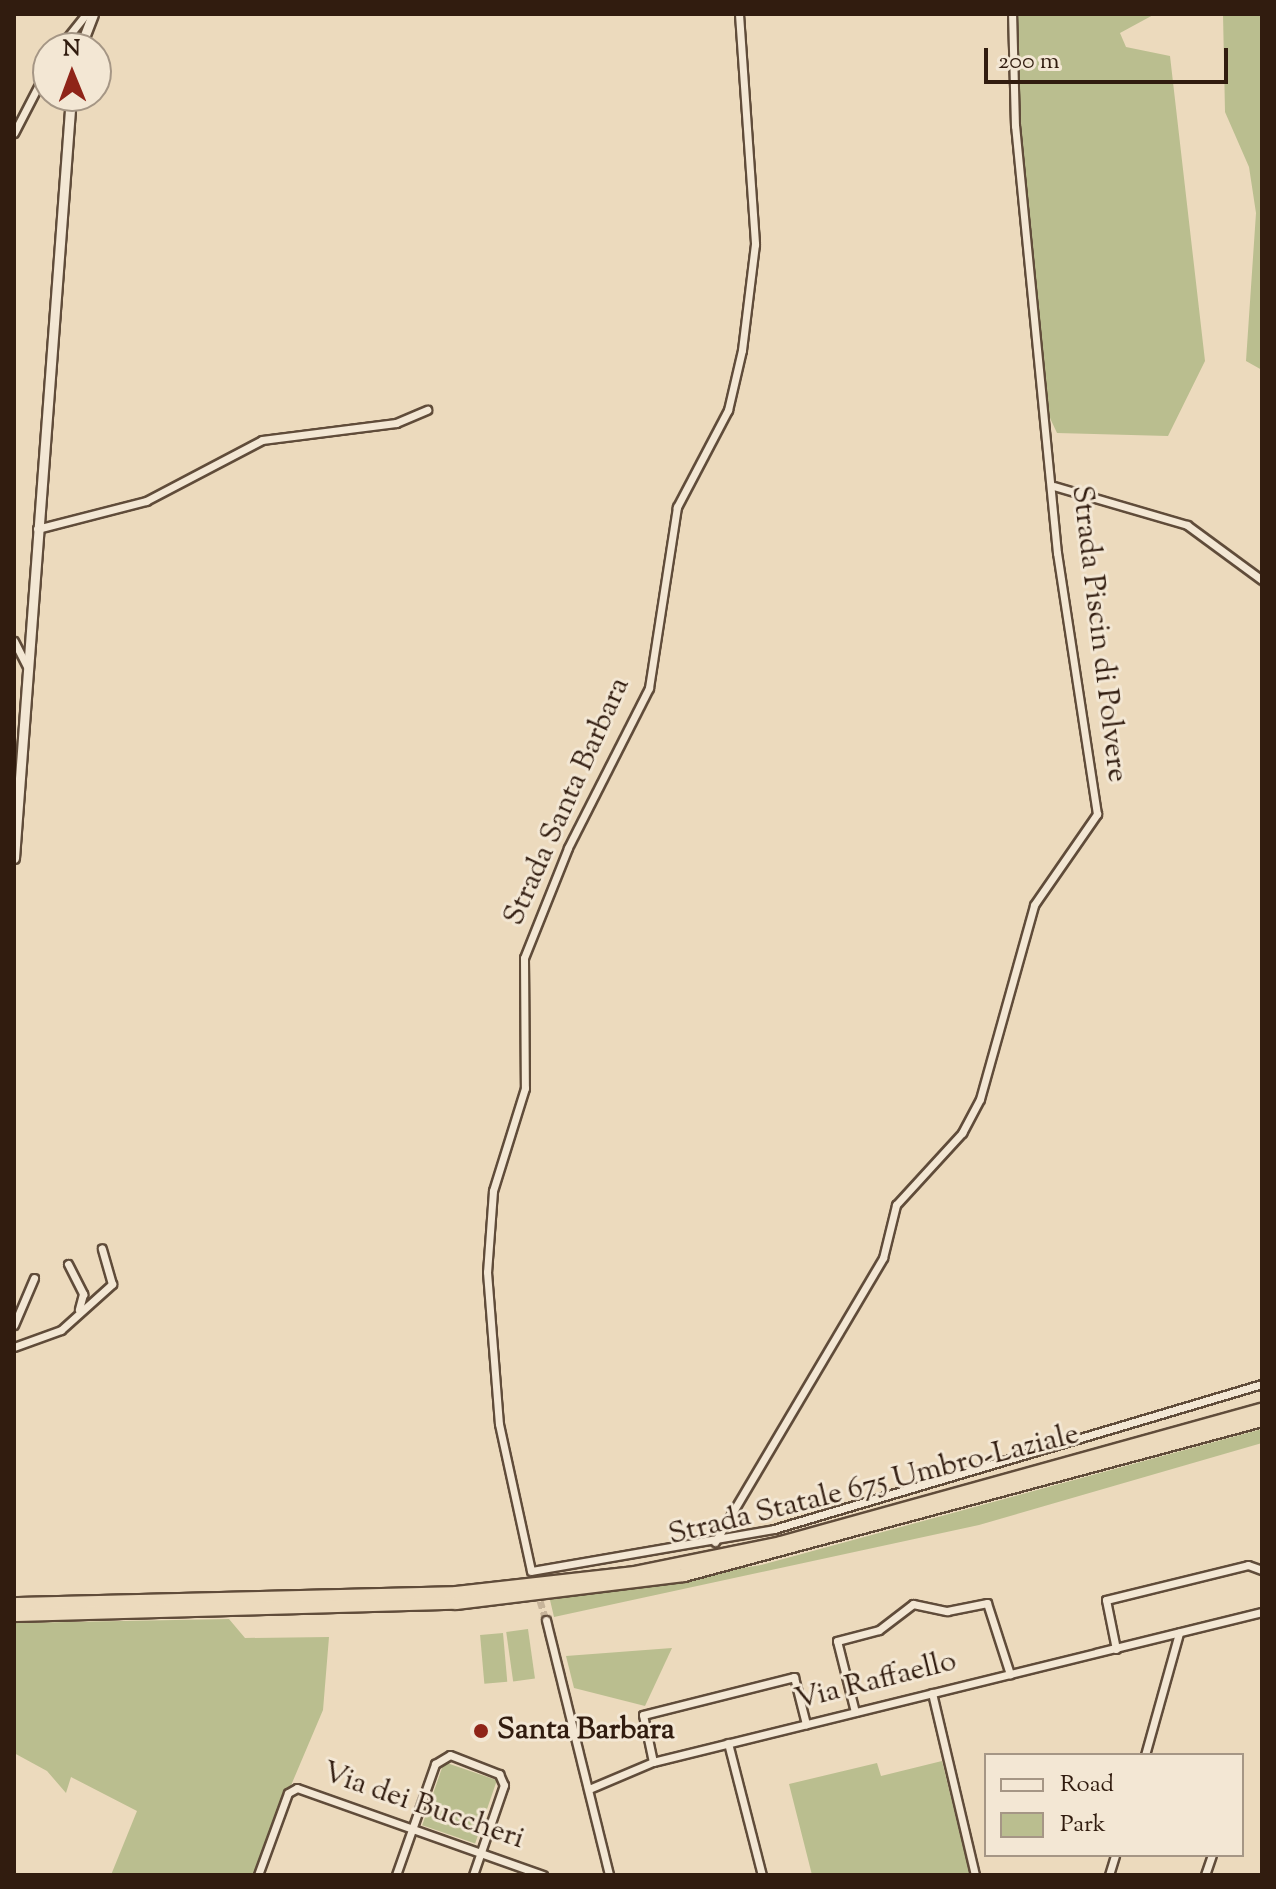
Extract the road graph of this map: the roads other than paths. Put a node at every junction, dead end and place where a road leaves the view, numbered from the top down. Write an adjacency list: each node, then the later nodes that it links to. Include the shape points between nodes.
1 (86, 14): 4 (street)
2 (739, 14): 24 (street, Strada Santa Barbara, via 755,244 742,350 728,410 677,507 649,688 568,848 524,958 525,1088 493,1191 487,1272 499,1424 531,1571)
3 (1012, 14): 9 (street, Strada Piscin di Polvere, via 1015,126)
4 (72, 32)
5 (32, 98): 7 (street)
6 (70, 112): 10 (main road)
7 (14, 133)
8 (427, 410): 10 (street, via 396,423 263,440 146,501)
9 (1054, 486): 11 (street, via 1187,525); 24 (street, Strada Piscin di Polvere, via 1057,553 1097,814 1034,905 980,1099 962,1133 896,1205 883,1258)
10 (37, 529): 13 (main road)
11 (1262, 580)
12 (14, 641): 13 (street)
13 (27, 666): 14 (main road)
14 (14, 858)
15 (102, 1248): 18 (street, via 112,1284)
16 (68, 1264): 18 (street, via 83,1294)
17 (34, 1278): 19 (street)
18 (79, 1311): 20 (street, via 40,1342)
19 (14, 1325)
20 (14, 1347)
21 (1262, 1384): 24 (street)
22 (1262, 1410): 26 (highway, Strada Statale 675 Umbro-Laziale, via 781,1543 635,1573 442,1593)
23 (1262, 1420): 28 (highway, Strada Statale 675 Umbro-Laziale, via 684,1575 456,1603)
24 (715, 1542)
25 (1262, 1570): 31 (street, via 1248,1565 1106,1600)
26 (14, 1604)
27 (1262, 1612): 30 (street, Via Raffaello)
28 (14, 1615)
29 (546, 1620): 39 (street)
30 (1179, 1633): 31 (street, Via Raffaello); 37 (street)
31 (1116, 1649): 32 (street, Via Raffaello)
32 (1010, 1674): 33 (street, Via Raffaello); 34 (street, via 987,1603 947,1611 913,1604 879,1630 837,1641)
33 (932, 1693): 34 (street, Via Raffaello); 48 (street)
34 (855, 1712): 35 (street, Via Raffaello)
35 (806, 1724): 36 (street, Via Raffaello); 38 (street, via 794,1677 643,1715)
36 (728, 1743): 38 (street, Via Raffaello); 47 (street)
37 (1146, 1753)
38 (653, 1762): 39 (street, Via Raffaello)
39 (589, 1789): 46 (street)
40 (412, 1828): 41 (street, Via dei Buccheri); 41 (street, via 435,1764 450,1755 503,1779); 42 (street, Via dei Buccheri, via 297,1788 288,1793); 43 (street)
41 (481, 1853): 44 (street); 45 (street, Via dei Buccheri)
42 (258, 1875)
43 (396, 1875)
44 (473, 1875)
45 (543, 1875)
46 (609, 1875)
47 (762, 1875)
48 (975, 1875)

